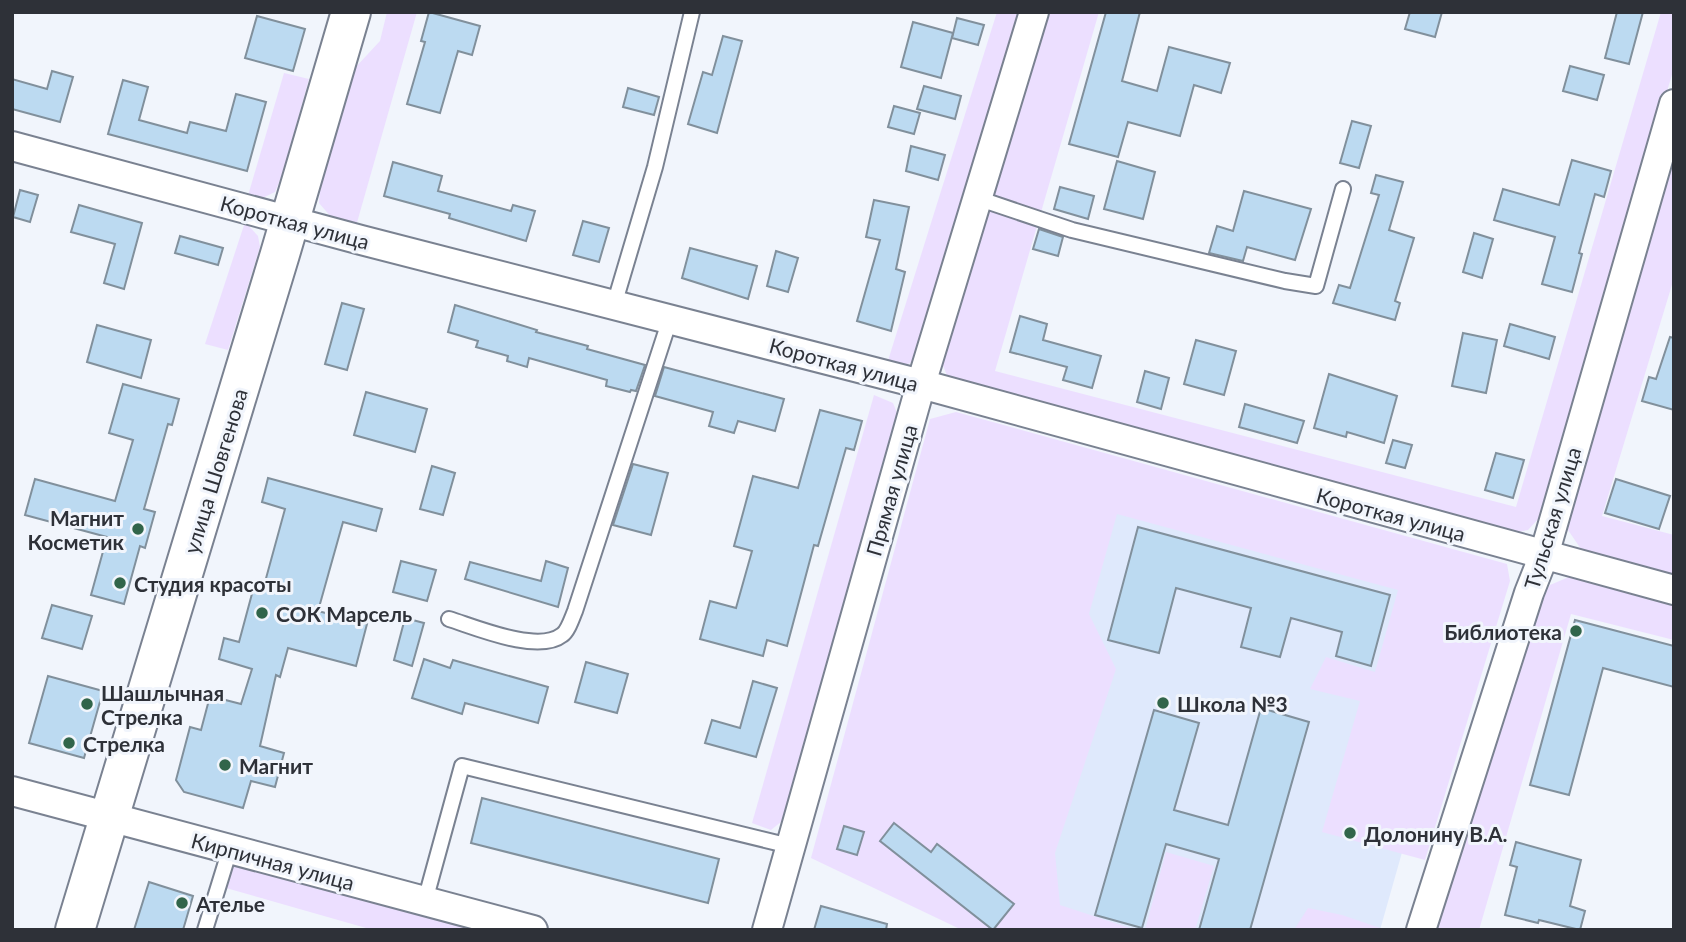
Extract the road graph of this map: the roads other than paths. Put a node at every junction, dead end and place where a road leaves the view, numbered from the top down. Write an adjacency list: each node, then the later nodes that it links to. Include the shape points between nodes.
1 (351, 12): 8 (main road, улица Шовгенова)
2 (692, 12): 9 (lane, via 655,167)
3 (1034, 12): 7 (street, Прямая улица)
4 (1674, 104): 12 (street, Тульская улица)
5 (12, 146): 8 (street, Короткая улица)
6 (1343, 189): 7 (lane, via 1316,286 1072,229)
7 (977, 198): 11 (street, Прямая улица)
8 (290, 221): 9 (street, Короткая улица); 16 (main road, улица Шовгенова)
9 (614, 305): 10 (street, Короткая улица)
10 (670, 319): 11 (street, Короткая улица); 14 (lane, via 575,611 563,635 544,643 505,637)
11 (921, 384): 12 (street, Короткая улица); 17 (street, Прямая улица)
12 (1544, 555): 13 (street, Короткая улица); 24 (street, Тульская улица)
13 (1674, 590)
14 (449, 619)
15 (12, 791): 16 (street, Кирпичная улица)
16 (110, 818): 18 (street, Кирпичная улица); 20 (main road, улица Шовгенова)
17 (790, 846): 19 (lane, via 462,766); 23 (street, Прямая улица)
18 (230, 849): 19 (street, Кирпичная улица); 21 (lane)
19 (425, 901): 22 (street, Кирпичная улица)
20 (75, 930)
21 (205, 930)
22 (533, 930)
23 (767, 930)
24 (1421, 930)

